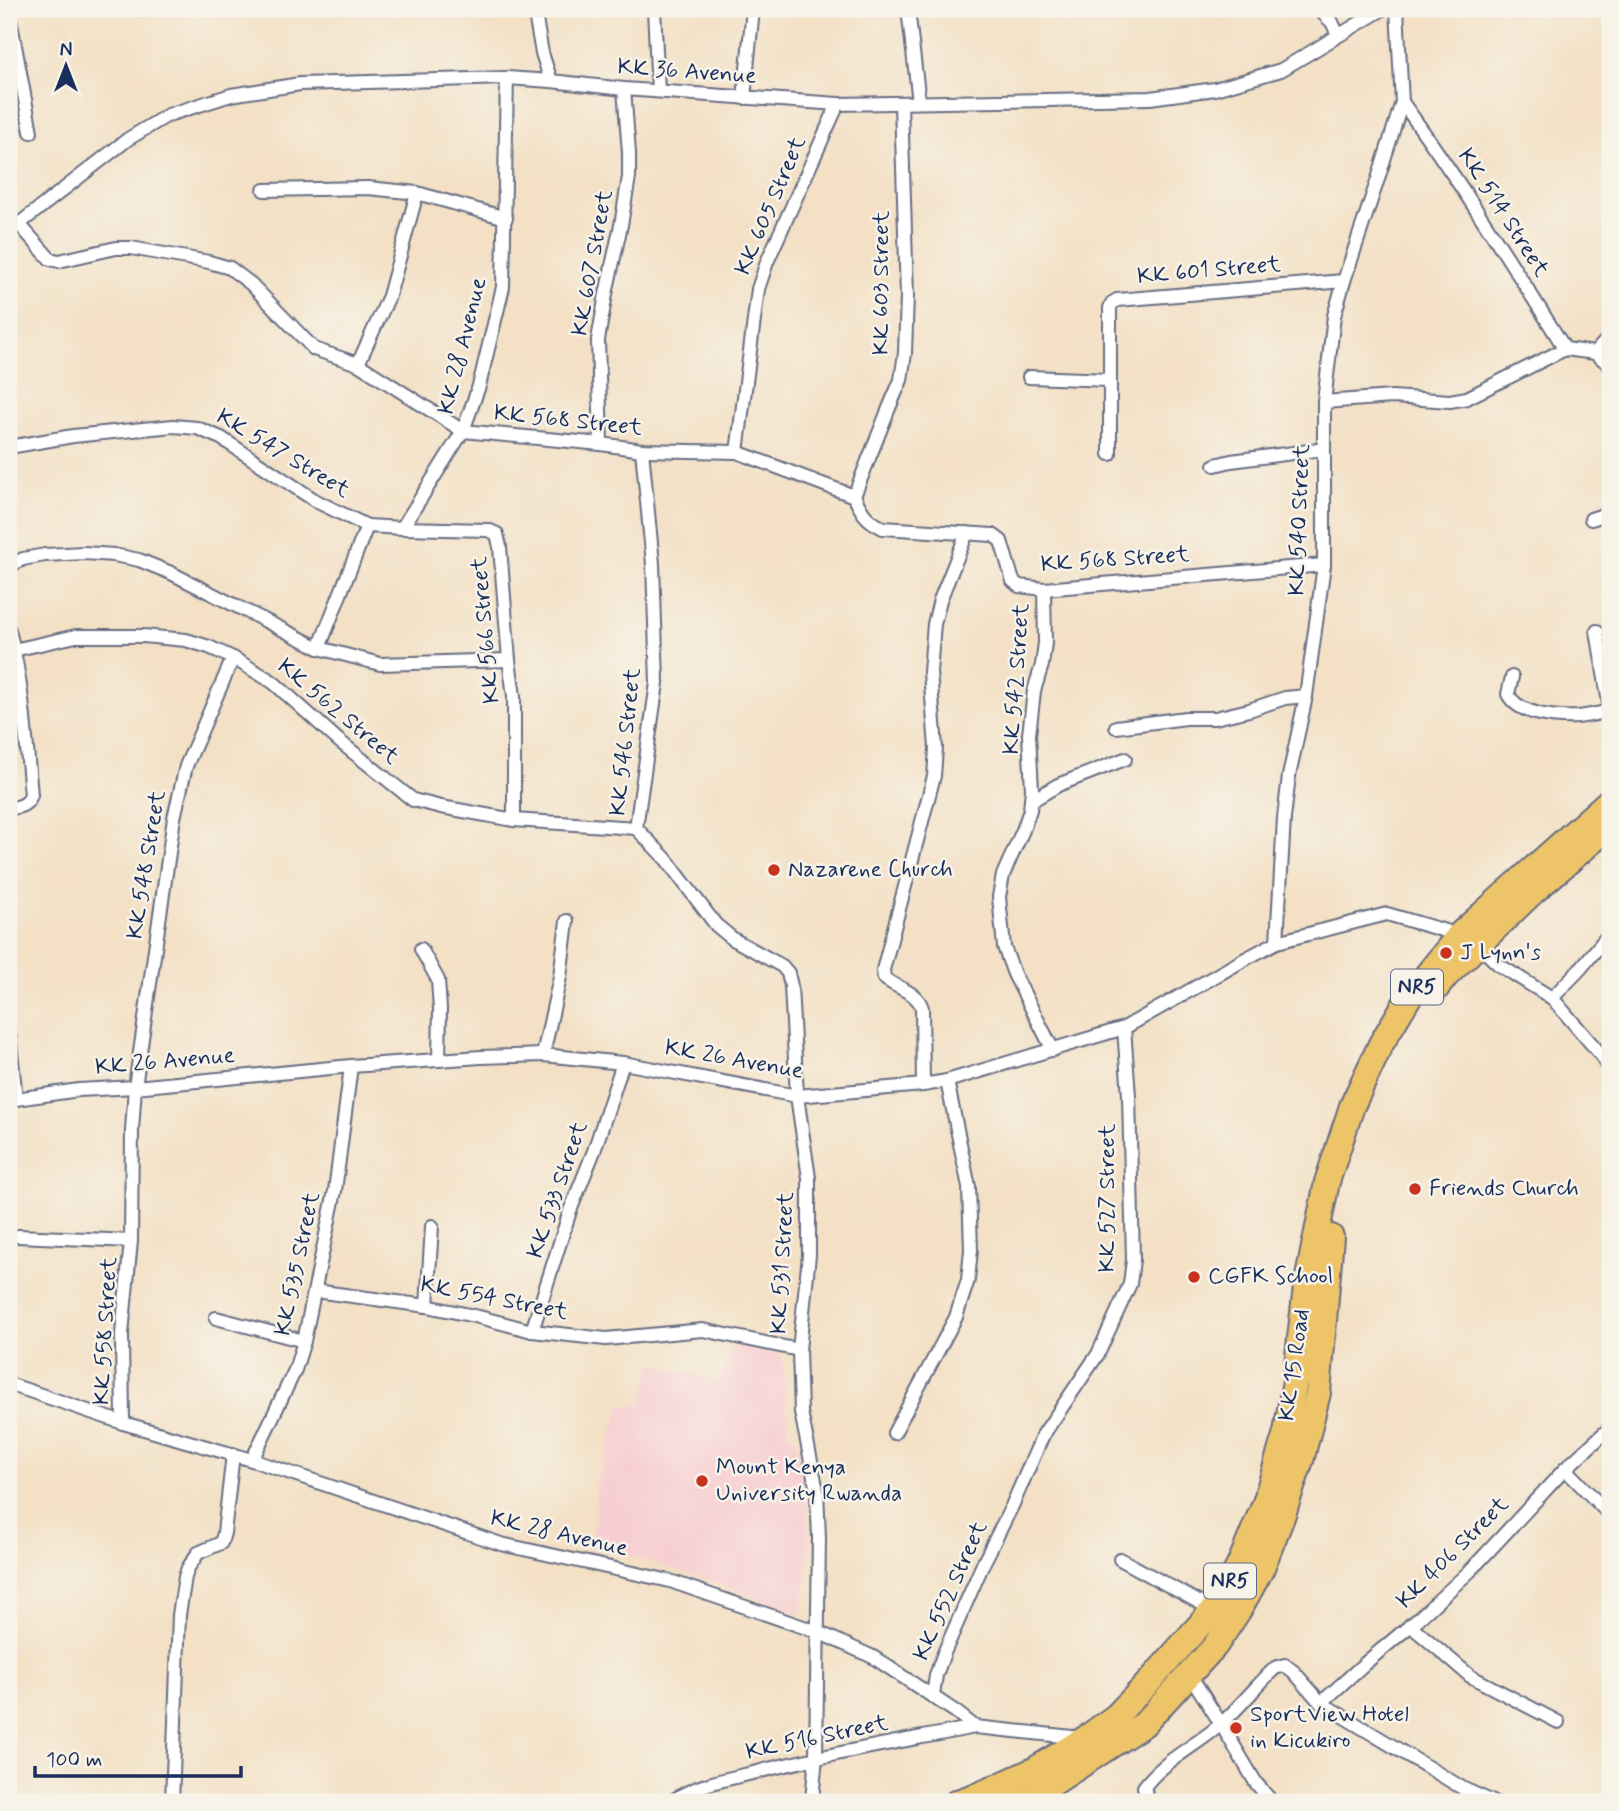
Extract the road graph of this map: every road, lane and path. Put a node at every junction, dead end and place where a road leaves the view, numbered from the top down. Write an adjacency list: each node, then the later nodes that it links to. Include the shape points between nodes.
1 (534, 9): 11 (street)
2 (654, 9): 13 (street)
3 (754, 9): 14 (street)
4 (908, 9): 15 (street)
5 (1318, 9): 9 (street)
6 (1383, 9): 9 (street, KK 36 Avenue)
7 (1397, 9): 17 (street)
8 (9, 13): 19 (street)
9 (1338, 35): 15 (street, KK 36 Avenue, via 1280,70 1216,89 1150,98)
10 (507, 78): 11 (street, KK 36 Avenue); 22 (street, KK 28 Avenue); 23 (street, KK 36 Avenue, via 300,84 231,95 168,115 138,133)
11 (551, 81): 12 (street, KK 36 Avenue)
12 (624, 89): 13 (street, KK 36 Avenue); 34 (street, KK 607 Street, via 629,177 598,340)
13 (658, 91): 14 (street, KK 36 Avenue)
14 (744, 98): 18 (street, KK 36 Avenue)
15 (919, 102): 16 (street, KK 36 Avenue)
16 (901, 103): 18 (street, KK 36 Avenue); 41 (street, KK 603 Street, via 907,296 901,380)
17 (1402, 103): 24 (street); 26 (street, KK 514 Street, via 1452,172)
18 (838, 104): 38 (street, KK 605 Street, via 758,289)
19 (30, 132)
20 (264, 190): 21 (street, via 368,188)
21 (417, 193): 22 (street); 28 (street, via 389,296)
22 (506, 218): 33 (street, KK 28 Avenue, via 503,287)
23 (14, 227): 28 (street, via 50,259 59,261 131,248 230,268 314,349)
24 (1344, 281): 31 (street, KK 601 Street, via 1117,300 1110,308); 32 (street, via 1334,316)
25 (1610, 336): 27 (street)
26 (1565, 349): 27 (street); 32 (street, via 1466,398)
27 (1595, 352): 29 (street)
28 (358, 364): 33 (street)
29 (1610, 365)
30 (1029, 377): 31 (street)
31 (1110, 380): 39 (street, KK 601 Street)
32 (1324, 402): 36 (street, KK 540 Street)
33 (463, 431): 34 (street, KK 568 Street); 45 (street, KK 28 Avenue)
34 (601, 444): 37 (street, KK 568 Street)
35 (9, 447): 44 (street, KK 547 Street, via 73,436 173,426 197,428 221,438 316,501)
36 (1324, 449): 40 (street); 47 (street, KK 540 Street)
37 (642, 450): 38 (street, KK 568 Street); 66 (street, KK 546 Street, via 653,564 657,683)
38 (737, 452): 41 (street, KK 568 Street)
39 (1110, 454)
40 (1215, 465)
41 (854, 496): 46 (street, KK 568 Street, via 870,522 883,528)
42 (1610, 513): 43 (street)
43 (1591, 519)
44 (367, 526): 45 (street); 52 (street)
45 (401, 528): 55 (street, KK 566 Street, via 498,534)
46 (967, 533): 49 (street, KK 568 Street, via 993,535 1001,541 1013,581); 83 (street, via 934,624 930,673 934,776 883,970 892,985 920,1001)
47 (1324, 565): 49 (street, KK 568 Street); 57 (street, KK 540 Street)
48 (9, 566): 52 (street, via 45,555 84,553 139,560)
49 (1044, 589): 62 (street, KK 542 Street, via 1045,643 1029,734)
50 (9, 630): 53 (street)
51 (1597, 631): 58 (street)
52 (318, 648): 55 (street, via 380,664)
53 (11, 650): 54 (street, KK 562 Street, via 76,636 143,636 186,640); 63 (street, via 32,795 23,806)
54 (233, 659): 64 (street, KK 562 Street, via 273,682 413,800); 84 (street, KK 548 Street, via 186,766 174,818)
55 (509, 660): 64 (street, KK 566 Street, via 514,696)
56 (1512, 677): 58 (street, via 1511,702 1529,711 1579,717)
57 (1306, 696): 59 (street, via 1215,718); 70 (street, KK 540 Street, via 1283,818)
58 (1610, 710)
59 (1116, 727)
60 (1125, 759): 62 (street, via 1058,785)
61 (1610, 800): 69 (highway, KK 15 Road / NR5)
62 (1031, 801): 75 (street, KK 542 Street, via 999,897 1004,947)
63 (9, 809)
64 (514, 820): 66 (street, KK 562 Street)
65 (1610, 826): 69 (highway, KK 15 Road / NR5)
66 (636, 828): 85 (street, KK 546 Street, via 716,925 788,973)
67 (567, 921): 77 (street)
68 (1610, 933): 72 (street)
69 (1468, 940): 70 (street, KK 26 Avenue, via 1387,914); 72 (street); 106 (highway, KK 15 Road / NR5, via 1409,996 1352,1106 1315,1236 1286,1432 1265,1503 1238,1568); 110 (highway, KK 15 Road / NR5, via 1394,1050 1359,1129 1331,1235 1318,1394 1302,1457 1261,1570 1221,1637)
70 (1277, 942): 73 (street, KK 26 Avenue)
71 (421, 949): 78 (street, via 438,980)
72 (1552, 998): 76 (street)
73 (1124, 1028): 75 (street, KK 26 Avenue); 103 (street, KK 527 Street, via 1133,1260 1130,1284 1098,1354 1043,1435)
74 (9, 1032): 86 (street)
75 (1053, 1050): 82 (street, KK 26 Avenue)
76 (1606, 1052): 81 (street)
77 (543, 1055): 78 (street, KK 26 Avenue); 79 (street, KK 26 Avenue)
78 (439, 1059): 80 (street, KK 26 Avenue)
79 (623, 1062): 85 (street, KK 26 Avenue); 93 (street, KK 533 Street)
80 (351, 1066): 84 (street, KK 26 Avenue); 90 (street, KK 535 Street, via 335,1191)
81 (1610, 1070)
82 (947, 1081): 83 (street, KK 26 Avenue); 99 (street, via 968,1187 968,1280 956,1317)
83 (923, 1085): 85 (street, KK 26 Avenue)
84 (135, 1087): 86 (street, KK 26 Avenue); 89 (street, KK 548 Street)
85 (797, 1096): 95 (street, KK 531 Street, via 808,1178 809,1255)
86 (12, 1099)
87 (432, 1226): 91 (street)
88 (18, 1236): 89 (street)
89 (131, 1241): 97 (street, KK 558 Street, via 122,1334)
90 (315, 1291): 91 (street, KK 554 Street); 94 (street, KK 535 Street)
91 (427, 1306): 93 (street, KK 554 Street)
92 (216, 1318): 94 (street)
93 (532, 1331): 95 (street, KK 554 Street, via 606,1339 703,1330)
94 (304, 1341): 101 (street, KK 535 Street)
95 (799, 1350): 108 (street, via 801,1412 817,1491)
96 (9, 1384): 97 (street, KK 28 Avenue)
97 (122, 1423): 100 (street, KK 28 Avenue)
98 (1610, 1429): 102 (street, KK 406 Street)
99 (894, 1433)
100 (233, 1454): 101 (street, KK 28 Avenue); 119 (street, via 221,1543 198,1553 185,1577)
101 (252, 1460): 108 (street, KK 28 Avenue, via 501,1544 670,1581)
102 (1565, 1469): 104 (street); 107 (street, KK 406 Street, via 1470,1571)
103 (1012, 1506): 111 (street, KK 552 Street, via 944,1653)
104 (1610, 1515)
105 (1121, 1559): 106 (street)
106 (1213, 1610): 109 (highway, KK 15 Road / NR5)
107 (1410, 1625): 112 (street, KK 406 Street); 113 (street, via 1470,1676)
108 (818, 1632): 111 (street, KK 28 Avenue, via 873,1657); 117 (street)
109 (1171, 1657): 110 (highway); 116 (highway, KK 15 Road / NR5, via 1116,1716)
110 (1190, 1675): 114 (street); 122 (highway, KK 15 Road / NR5, via 1144,1724)
111 (933, 1696): 115 (street, KK 28 Avenue)
112 (1321, 1703): 114 (street, via 1285,1665 1275,1668); 125 (street)
113 (1558, 1722)
114 (1221, 1724): 123 (street, via 1152,1776 1144,1787); 124 (street)
115 (975, 1727): 116 (street); 117 (street, KK 516 Street)
116 (1086, 1738): 121 (highway, KK 15 Road / NR5, via 1034,1770)
117 (816, 1757): 118 (street); 120 (street, KK 516 Street, via 709,1784)
118 (812, 1800)
119 (172, 1802)
120 (671, 1802)
121 (957, 1802)
122 (1019, 1802)
123 (1148, 1802)
124 (1272, 1802)
125 (1493, 1802)

